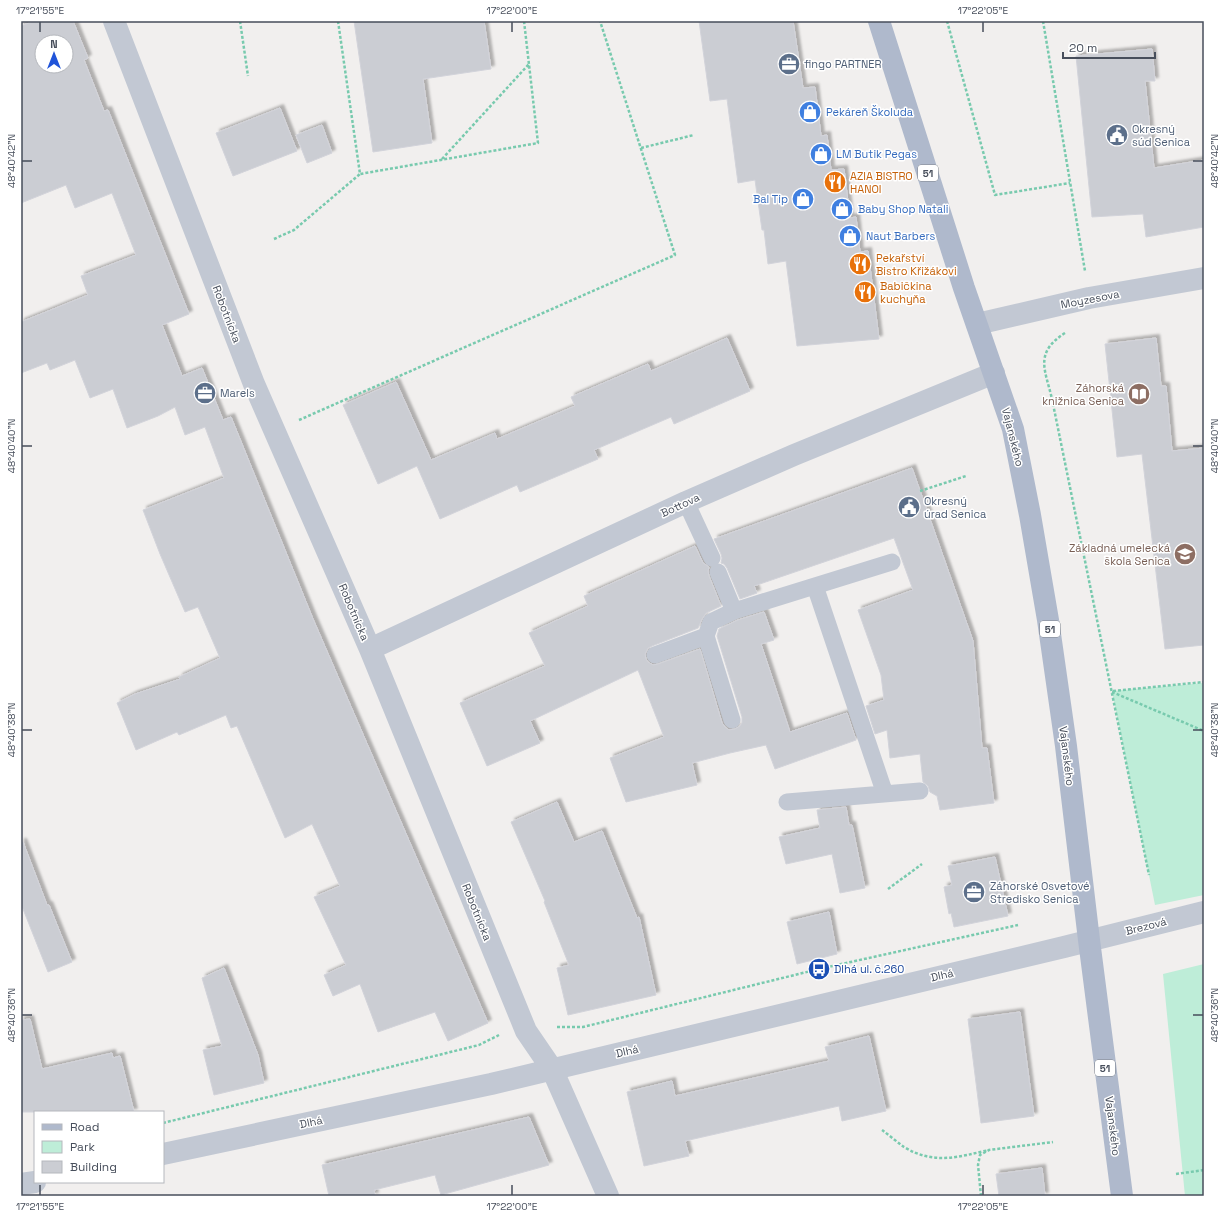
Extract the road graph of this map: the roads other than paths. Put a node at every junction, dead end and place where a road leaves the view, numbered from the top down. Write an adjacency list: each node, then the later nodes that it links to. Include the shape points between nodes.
1 (114, 21): 11 (street, Robotnícka, via 254,384)
2 (879, 21): 4 (main road, 51)
3 (1204, 278): 4 (street, Moyzesova, via 1089,298)
4 (977, 324): 5 (main road, Vajanského / 51)
5 (994, 373): 6 (street, Bottova); 18 (main road, Vajanského / 51, via 1013,429 1048,620)
6 (686, 502): 9 (lane); 11 (street, Bottova)
7 (892, 562): 8 (lane)
8 (815, 586): 9 (lane); 15 (lane)
9 (734, 611): 10 (lane, via 711,622)
10 (706, 636): 12 (lane); 13 (lane)
11 (370, 649): 19 (street, Robotnícka, via 526,1031)
12 (655, 655)
13 (732, 720)
14 (920, 791): 15 (lane)
15 (885, 794): 16 (lane)
16 (787, 802)
17 (1204, 912): 18 (street, Brezová)
18 (1089, 940): 19 (street, Dlhá); 24 (main road, Vajanského / 51)
19 (552, 1069): 20 (street, Dlhá); 23 (street, Robotnícka)
20 (164, 1154)
21 (34, 1182): 22 (street)
22 (21, 1184)
23 (608, 1196)
24 (1122, 1196)

